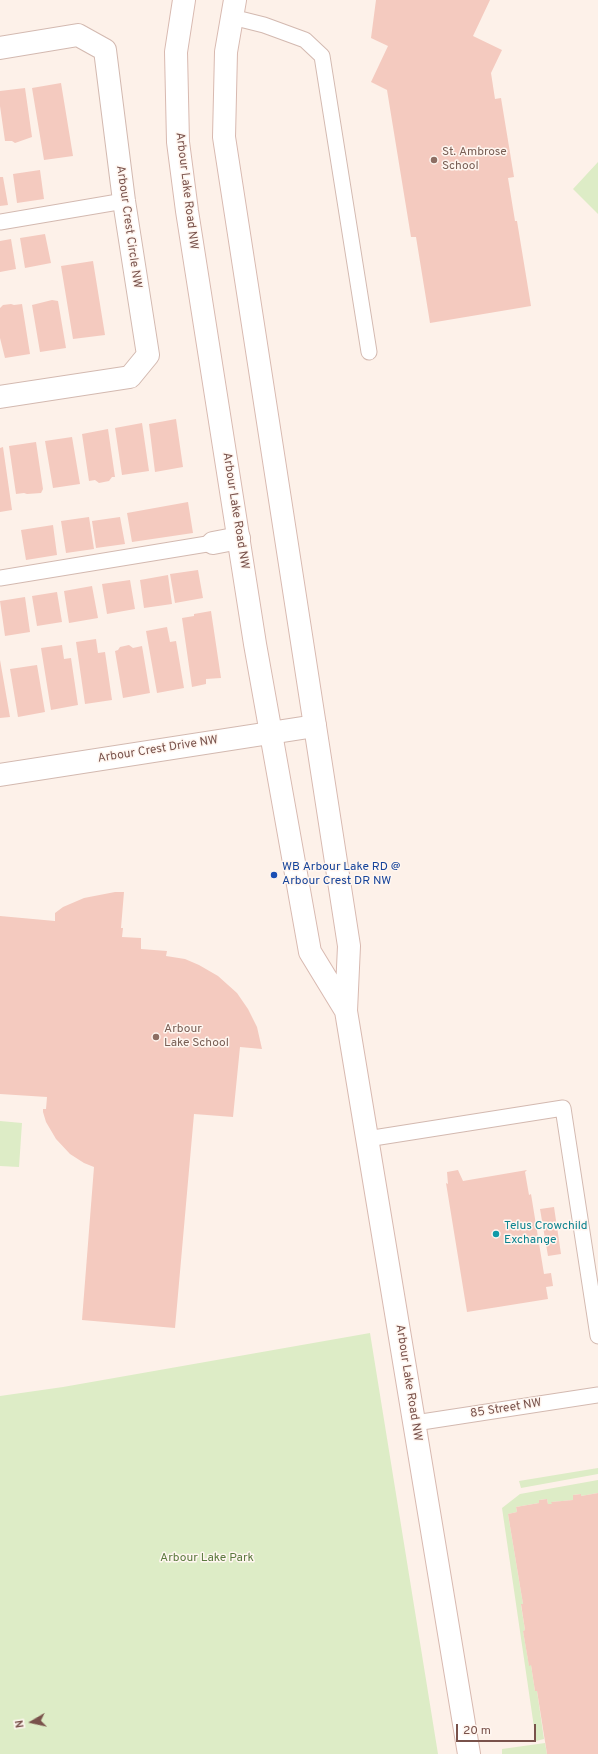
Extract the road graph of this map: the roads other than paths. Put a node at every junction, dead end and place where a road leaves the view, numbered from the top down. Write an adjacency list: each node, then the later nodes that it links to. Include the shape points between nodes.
1 (184, 0): 8 (street, Arbour Lake Road NW, via 176,52 178,142)
2 (234, 9): 6 (lane, via 264,25 305,40 322,56); 11 (street, Arbour Lake Road NW, via 226,52 224,137)
3 (0, 48): 4 (street, Arbour Crest Circle NW, via 78,35 105,50)
4 (124, 201): 5 (lane); 7 (street, Arbour Crest Circle NW, via 148,355 130,376)
5 (0, 222)
6 (369, 352)
7 (0, 397)
8 (239, 538): 9 (street); 12 (street, Arbour Lake Road NW)
9 (213, 543): 10 (lane)
10 (0, 578)
11 (315, 726): 12 (street, Arbour Crest Drive NW); 14 (street, Arbour Lake Road NW, via 349,946)
12 (271, 733): 13 (street, Arbour Crest Drive NW); 14 (street, Arbour Lake Road NW, via 310,952)
13 (0, 775)
14 (346, 1011): 15 (street, Arbour Lake Road NW)
15 (367, 1139): 16 (lane, via 563,1108); 18 (street, Arbour Lake Road NW)
16 (598, 1336)
17 (598, 1395): 18 (lane, 85 Street NW)
18 (415, 1422): 19 (street, Arbour Lake Road NW)
19 (469, 1754)

